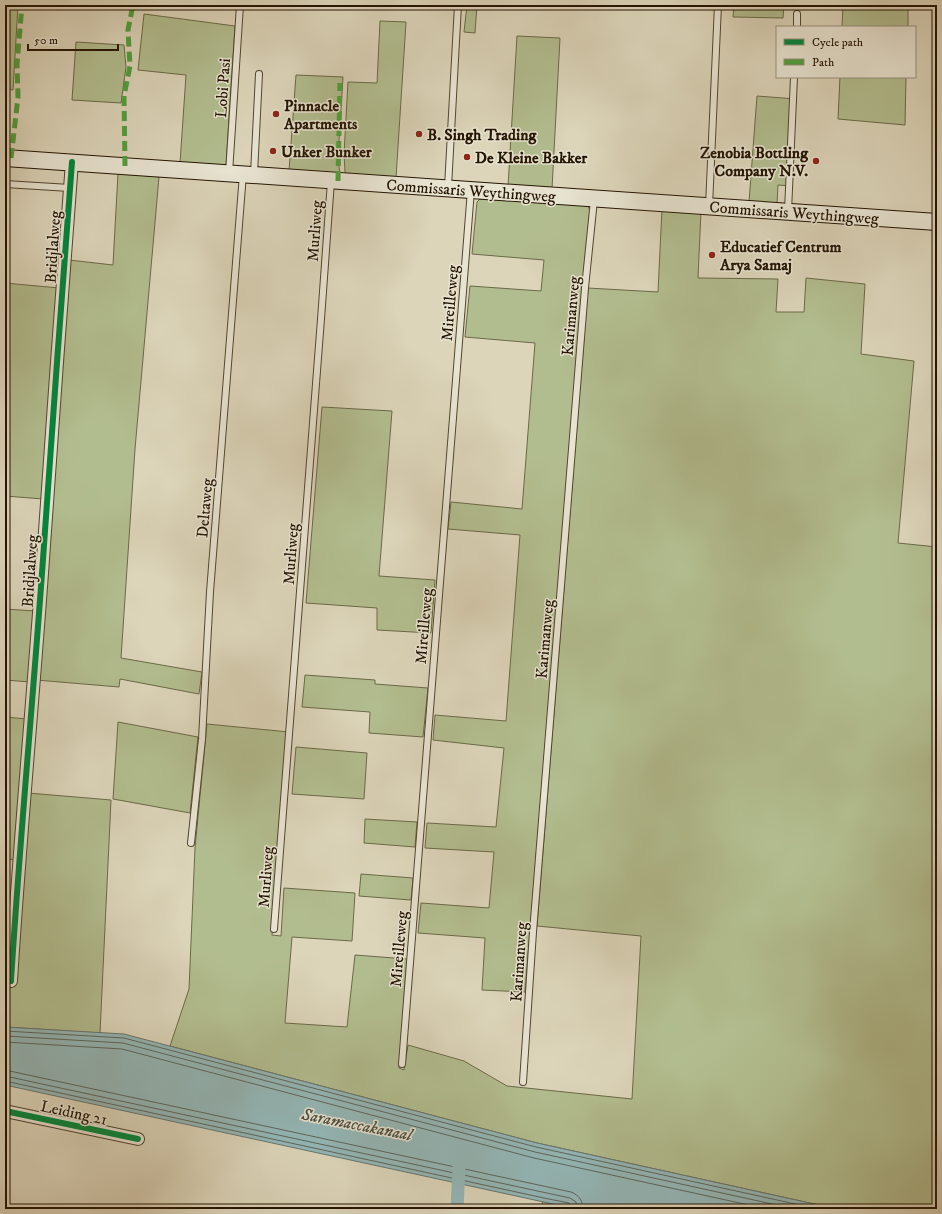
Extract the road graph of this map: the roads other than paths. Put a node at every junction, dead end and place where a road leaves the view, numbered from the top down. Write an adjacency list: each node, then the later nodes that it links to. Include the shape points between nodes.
1 (240, 5): 10 (lane, Lobi Pasi)
2 (458, 5): 14 (lane)
3 (718, 5): 17 (lane)
4 (797, 14): 5 (lane)
5 (797, 26)
6 (259, 74): 10 (lane)
7 (794, 78): 18 (lane)
8 (5, 158): 9 (main road, Commissaris Weythingweg)
9 (72, 162): 10 (main road, Commissaris Weythingweg); 13 (street, Bridjlalweg)
10 (242, 174): 11 (main road, Commissaris Weythingweg); 20 (lane, Deltaweg, via 210,592 202,739)
11 (331, 180): 14 (main road, Commissaris Weythingweg); 21 (lane, Murliweg)
12 (5, 184): 13 (lane)
13 (70, 188): 22 (street, Bridjlalweg)
14 (448, 188): 15 (main road, Commissaris Weythingweg)
15 (471, 190): 16 (main road, Commissaris Weythingweg); 23 (lane, Mireilleweg)
16 (594, 198): 17 (main road, Commissaris Weythingweg); 24 (lane, Karimanweg)
17 (709, 206): 18 (main road, Commissaris Weythingweg)
18 (788, 211): 19 (main road, Commissaris Weythingweg)
19 (937, 222)
20 (191, 843)
21 (274, 930)
22 (11, 981)
23 (402, 1064)
24 (522, 1082)
25 (5, 1111): 26 (street, Leiding 21)
26 (138, 1139)

